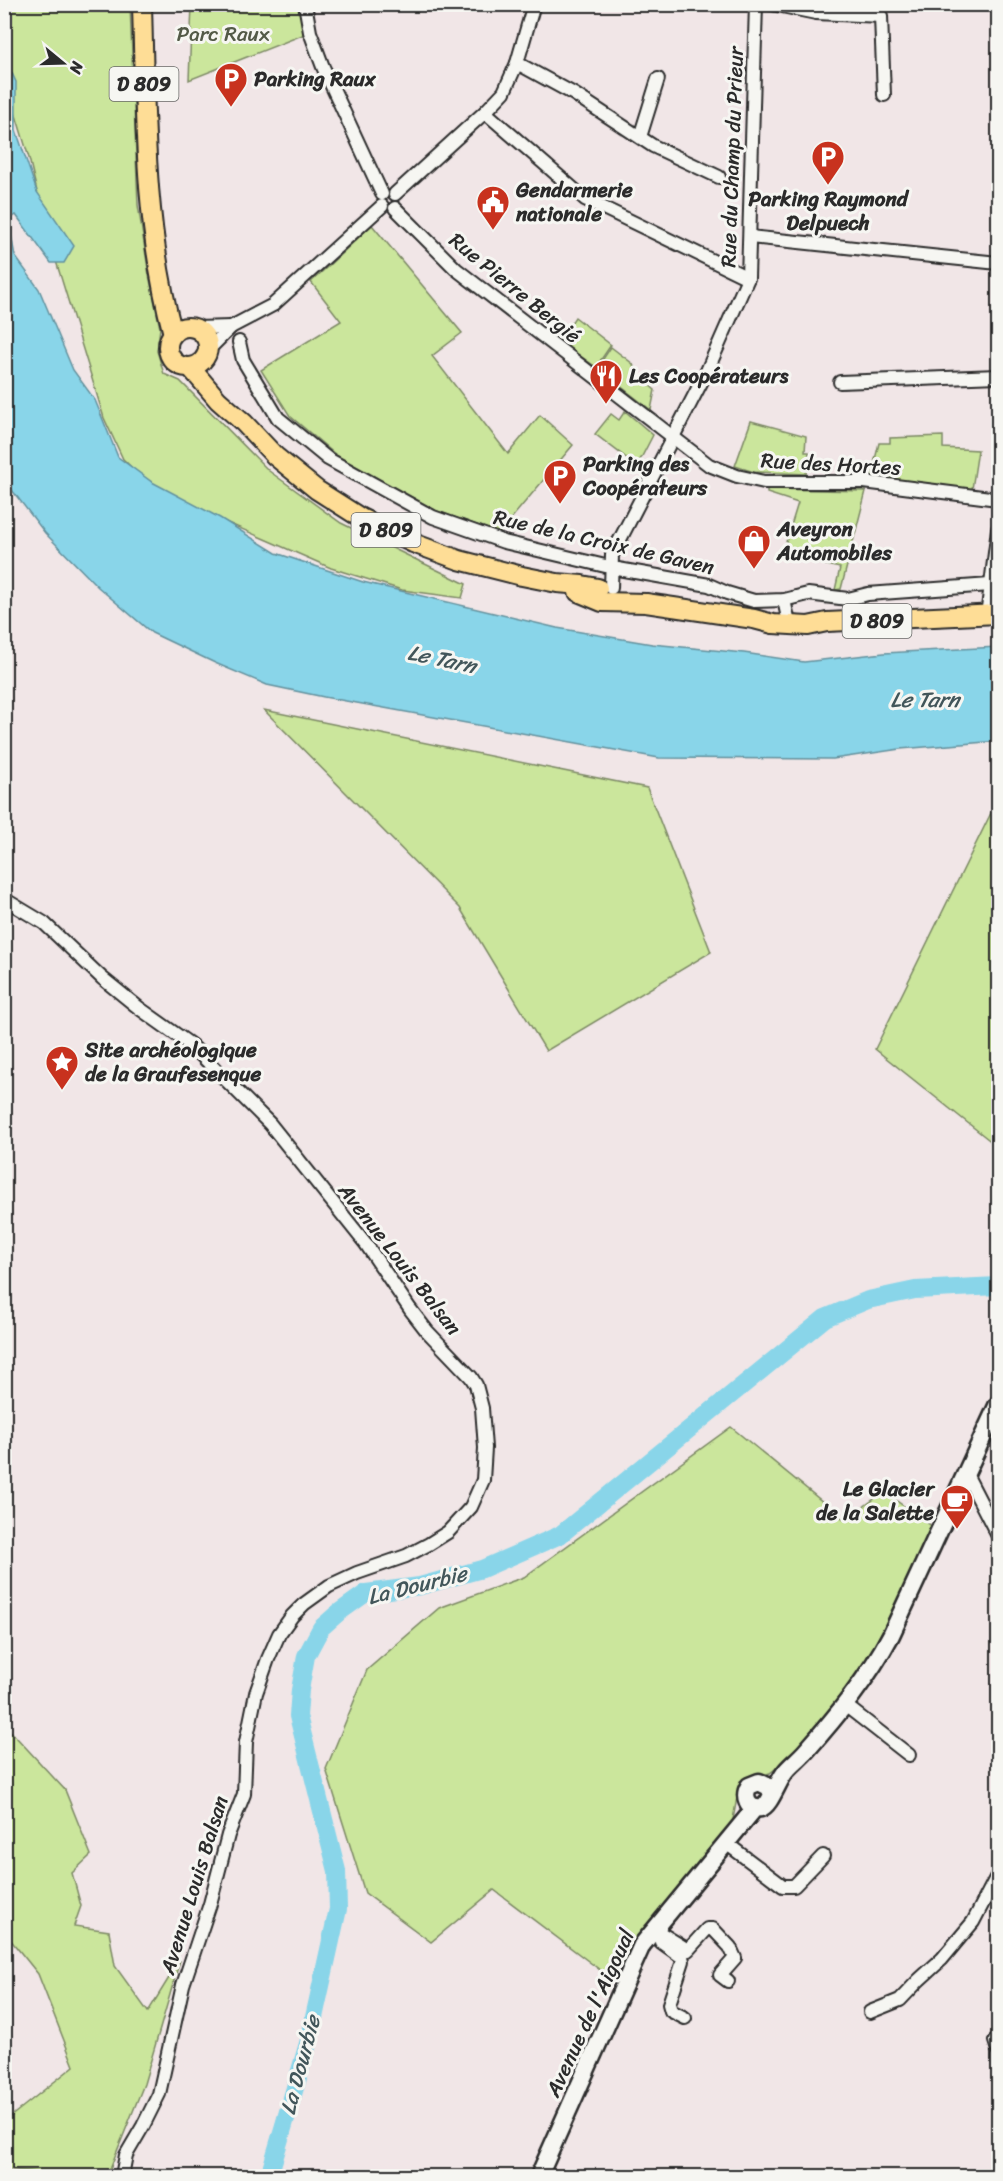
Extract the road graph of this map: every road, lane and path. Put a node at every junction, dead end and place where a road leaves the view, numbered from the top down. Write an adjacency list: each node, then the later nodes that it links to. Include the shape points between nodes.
1 (142, 4): 14 (main road, D 809, via 146,163)
2 (305, 4): 12 (street, via 323,67)
3 (534, 4): 6 (street)
4 (756, 4): 13 (street, Rue du Champ du Prieur)
5 (772, 4): 8 (street, via 816,13 881,16)
6 (517, 63): 9 (street, via 504,93); 10 (street)
7 (658, 79): 10 (street)
8 (884, 95)
9 (485, 112): 12 (street, via 395,194 398,199); 16 (street, via 585,199)
10 (640, 137): 11 (street)
11 (719, 177)
12 (386, 203): 18 (street, via 273,305); 26 (street, Rue Pierre Bergié, via 456,269)
13 (750, 237): 15 (street); 16 (street, Rue du Champ du Prieur)
14 (157, 246): 17 (main road, D 809, via 177,308); 19 (main road, D 809, via 159,278)
15 (999, 263)
16 (748, 278): 26 (street, Rue du Champ du Prieur, via 707,371)
17 (193, 327): 18 (street); 19 (main road, via 177,329); 21 (main road, via 205,337)
18 (231, 327): 21 (street)
19 (172, 334): 22 (main road, via 168,346 172,359)
20 (239, 342): 29 (street, Rue de la Croix de Gaven, via 243,360 278,418 328,459 433,517 522,547)
21 (207, 352): 22 (main road, via 200,363); 25 (main road, D 809, via 211,373)
22 (190, 367): 25 (main road, D 809)
23 (999, 376): 24 (street)
24 (840, 382)
25 (244, 423): 31 (main road, D 809, via 275,456 317,490 385,530 497,571)
26 (672, 437): 27 (street, Rue des Hortes, via 709,465 755,480 864,482); 29 (street, Rue du Champ du Prieur, via 612,555)
27 (999, 499)
28 (999, 529): 30 (street)
29 (610, 567): 31 (street, Rue du Champ du Prieur); 32 (street, Rue de la Croix de Gaven, via 710,585)
30 (994, 585): 32 (street, Rue de la Croix de Gaven, via 868,594 848,599 808,594); 33 (street)
31 (604, 592): 34 (main road, D 809, via 646,603)
32 (786, 609): 34 (main road, D 809); 35 (main road, D 809)
33 (995, 610): 35 (main road, D 809)
34 (754, 619): 35 (main road, D 809, via 808,626)
35 (827, 622)
36 (5, 900): 50 (street, Avenue Louis Balsan, via 44,923 102,978 191,1045 270,1124 366,1244 427,1331 471,1377 484,1422 483,1480 459,1522 406,1556 329,1586 304,1604 279,1634 256,1693 246,1742 244,1794 183,1985 159,2094 126,2155)
37 (999, 1404): 38 (main road)
38 (966, 1474): 39 (street); 40 (main road, via 891,1635)
39 (999, 1536)
40 (845, 1706): 41 (street); 42 (main road, Avenue de l'Aigoual, via 776,1784 767,1789 755,1782 749,1786 746,1792 751,1805)
41 (909, 1755)
42 (726, 1843): 43 (street, via 783,1886 794,1886); 45 (main road, Avenue de l'Aigoual)
43 (823, 1856)
44 (999, 1874): 47 (street, via 973,1922 942,1959 900,2000)
45 (652, 1932): 46 (street, via 688,1950 707,1929 713,1929 735,1958 720,1975); 48 (street, via 682,1957 669,2004 670,2011); 51 (main road, Avenue de l'Aigoual, via 637,1955)
46 (728, 1981)
47 (870, 2012)
48 (685, 2018)
49 (999, 2172): 52 (street)
50 (122, 2176)
51 (539, 2176)
52 (995, 2176)

